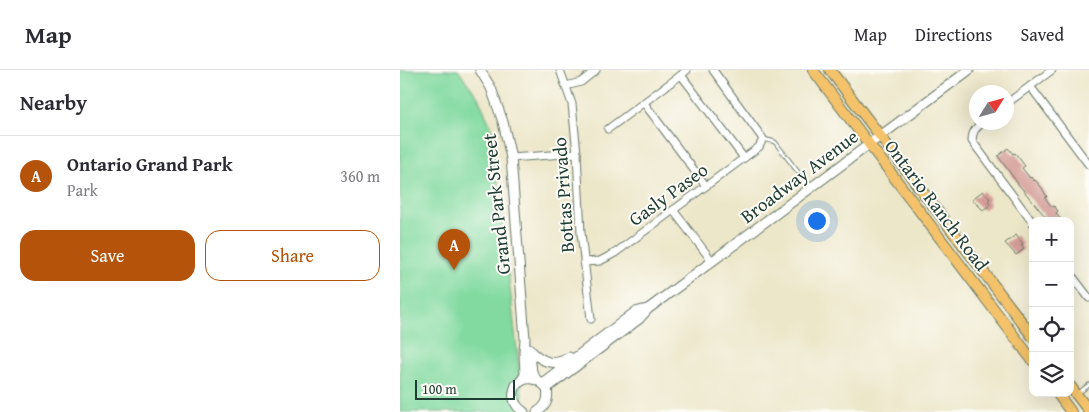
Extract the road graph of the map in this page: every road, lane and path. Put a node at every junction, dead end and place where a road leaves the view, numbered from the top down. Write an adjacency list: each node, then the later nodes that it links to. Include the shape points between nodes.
1 (480, 70): 21 (street, Grand Park Street, via 503,122)
2 (560, 70): 11 (street, Bottas Privado)
3 (596, 70): 11 (street, via 580,82)
4 (713, 70): 18 (street)
5 (813, 70): 19 (main road, Ontario Ranch Road)
6 (822, 70): 17 (main road, via 872,136)
7 (830, 70): 17 (main road, Ontario Ranch Road)
8 (969, 70): 17 (street, Broadway Avenue)
9 (1052, 70): 12 (street)
10 (684, 72): 14 (street); 22 (street)
11 (566, 86): 20 (street, Bottas Privado, via 572,104)
12 (1030, 86): 13 (street); 23 (street)
13 (1014, 98)
14 (644, 102): 15 (street); 25 (street)
15 (608, 129)
16 (975, 130): 27 (street, via 972,141)
17 (880, 136): 19 (street, Broadway Avenue); 28 (main road, Ontario Ranch Road)
18 (763, 139): 22 (street, Gasly Paseo, via 759,147); 24 (lane, via 775,142)
19 (869, 145): 28 (main road, via 879,147 930,213); 29 (street, Broadway Avenue); 39 (main road, Ontario Ranch Road)
20 (577, 153): 21 (street); 30 (street, Bottas Privado)
21 (511, 158): 37 (street, Grand Park Street)
22 (744, 158): 25 (street, Gasly Paseo)
23 (1089, 164)
24 (798, 172)
25 (706, 186): 26 (street, Gasly Paseo)
26 (673, 210): 29 (street); 30 (street, Gasly Paseo, via 615,254 600,261)
27 (1029, 218)
28 (944, 220): 36 (main road, Ontario Ranch Road)
29 (712, 261): 33 (street, Broadway Avenue)
30 (584, 262): 35 (street, Bottas Privado)
31 (1074, 278): 32 (street)
32 (1089, 298)
33 (648, 309): 34 (street, Broadway Avenue); 41 (street, Broadway Avenue, via 639,319)
34 (635, 312): 38 (street, via 614,322 564,360 549,363 540,360); 41 (street, Broadway Avenue)
35 (591, 319)
36 (1029, 332)
37 (525, 339): 38 (street, Grand Park Street); 40 (street, Grand Park Street, via 525,375)
38 (530, 350): 41 (street, Grand Park Street, via 532,372)
39 (1029, 356)
40 (520, 382): 41 (street, via 528,378); 47 (street, Grand Park Street, via 514,390 514,400)
41 (542, 384): 48 (street, via 547,401)
42 (1089, 384): 43 (lane)
43 (1074, 390)
44 (1074, 391): 46 (main road)
45 (1060, 397): 49 (main road)
46 (1089, 411)
47 (524, 412)
48 (537, 412)
49 (1071, 412)

